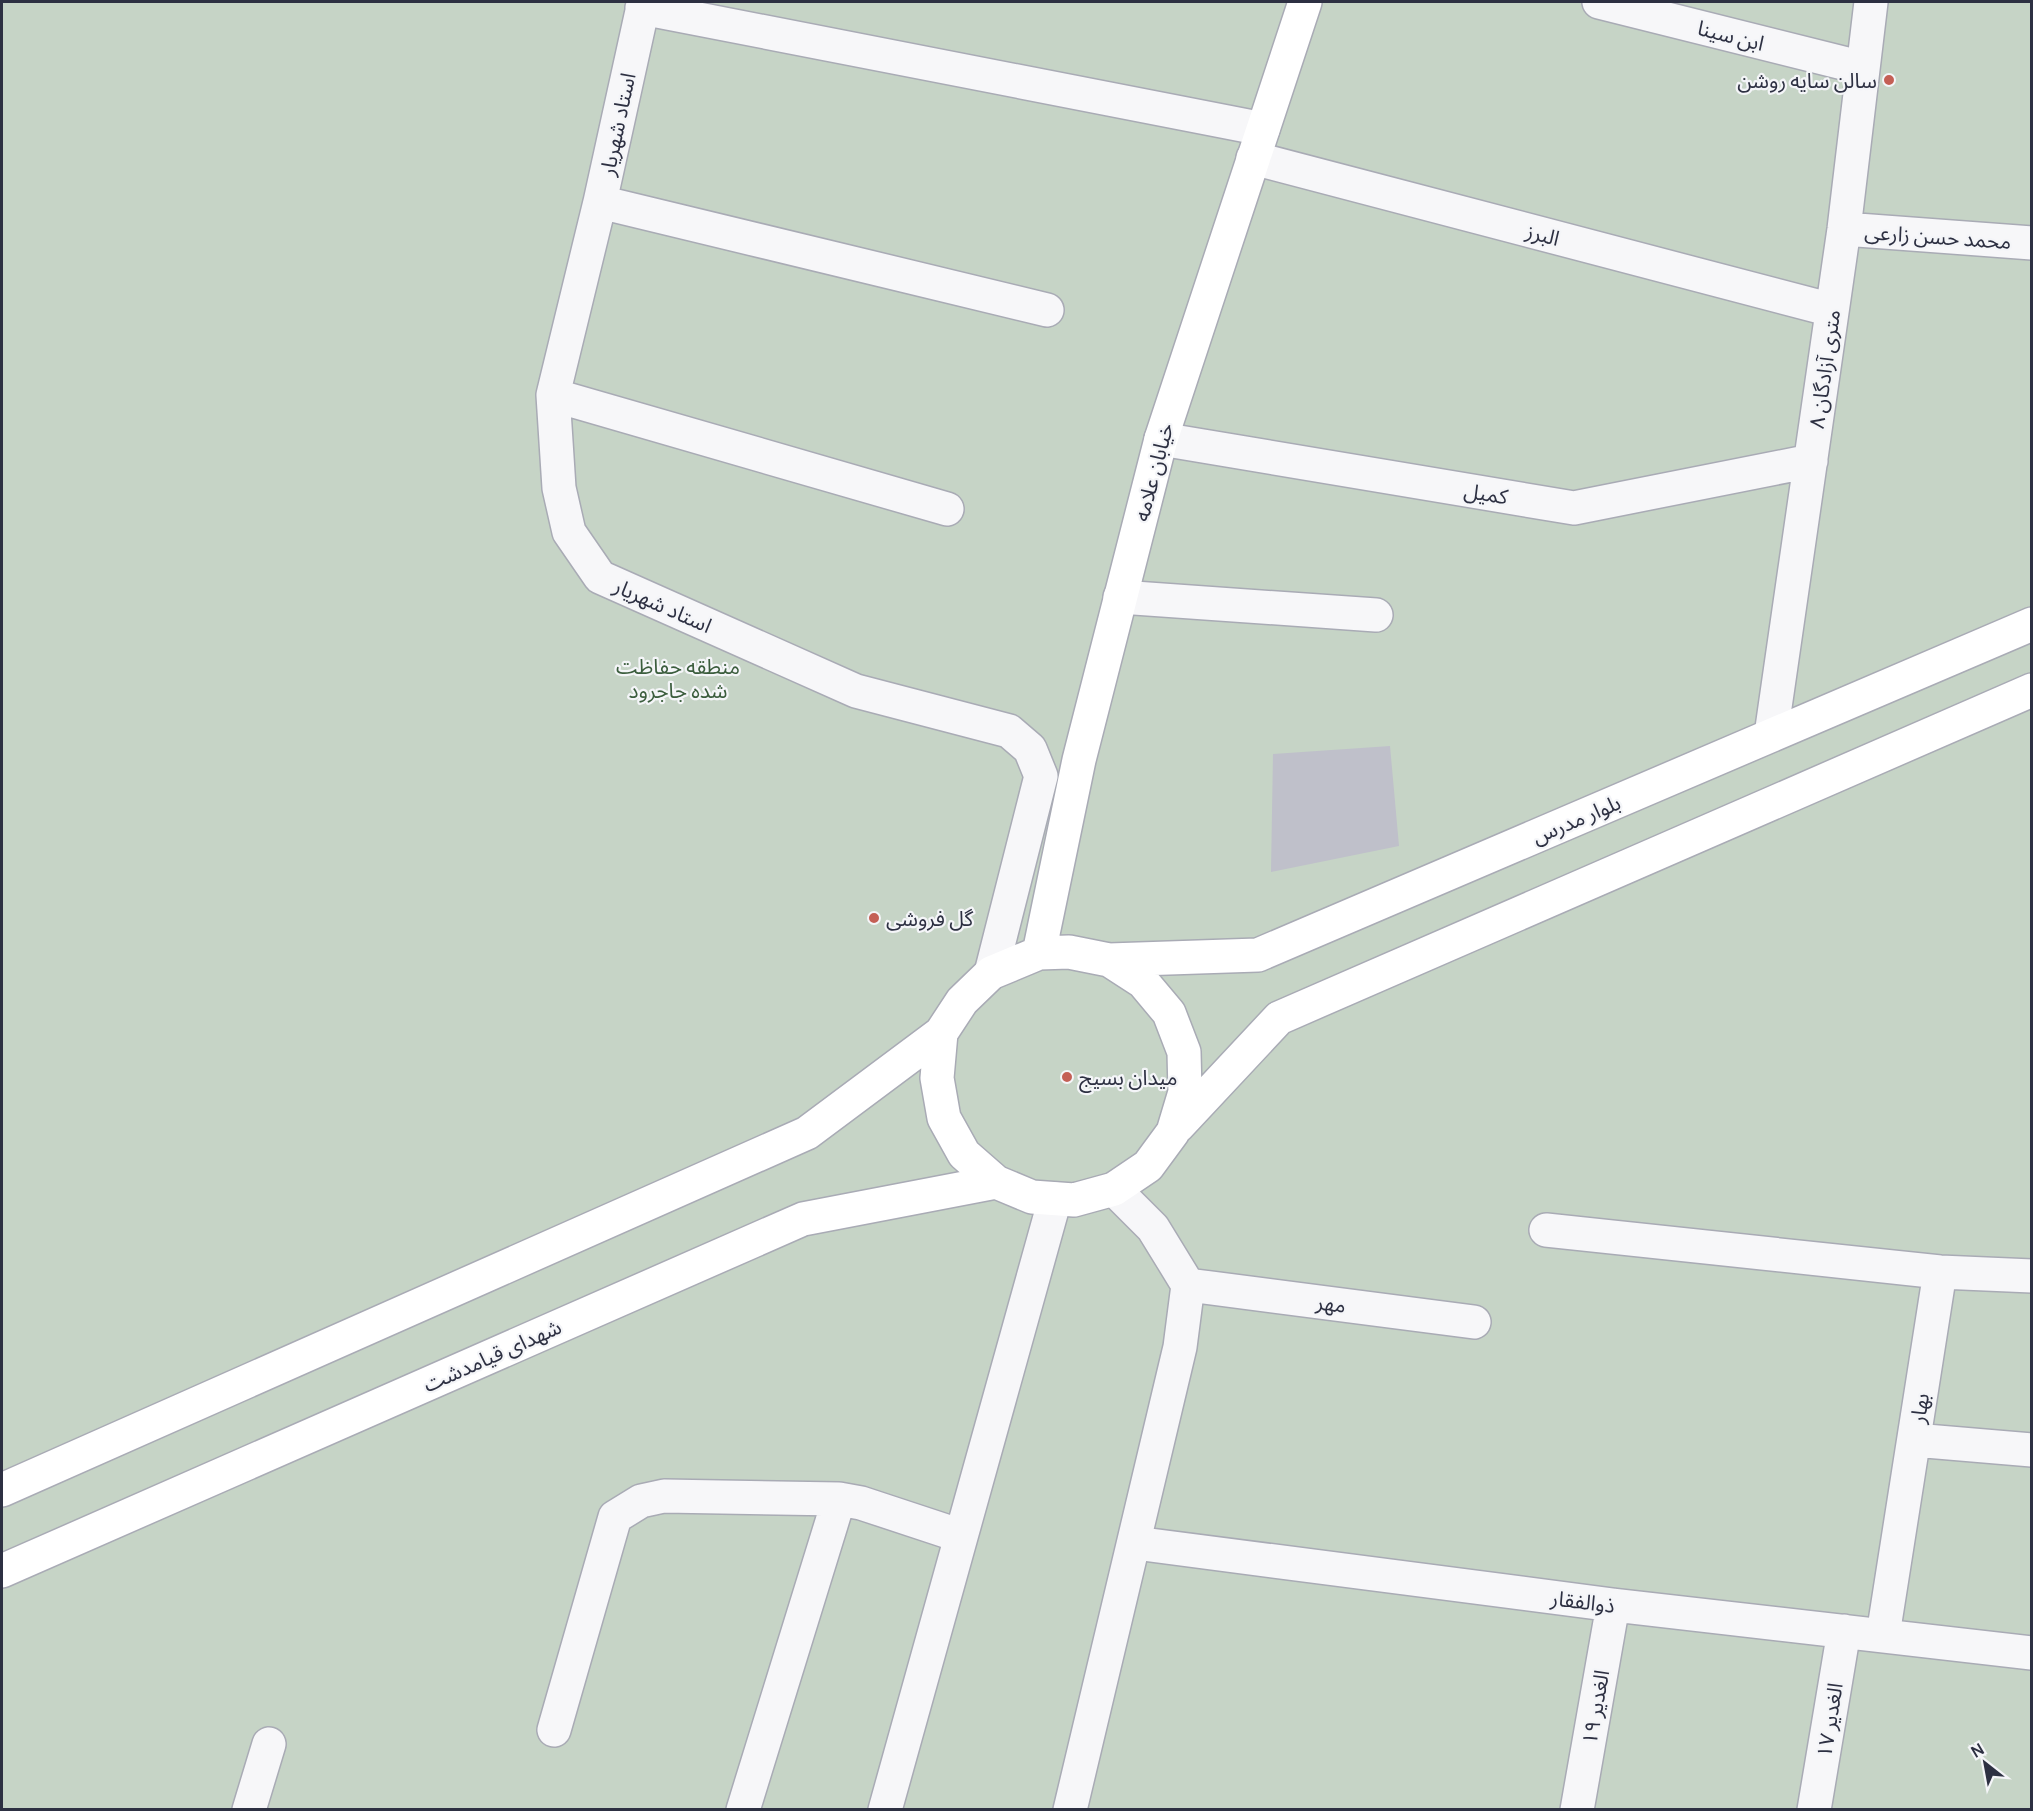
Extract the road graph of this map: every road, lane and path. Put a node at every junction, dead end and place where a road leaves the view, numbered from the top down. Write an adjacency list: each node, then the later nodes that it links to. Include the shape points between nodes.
1 (1305, 2): 6 (main road, خیابان علامه)
2 (1599, 2): 5 (street, ابن سینا)
3 (1871, 2): 5 (street, ۸ متری آزادگان)
4 (643, 5): 6 (street, البرز); 7 (street, استاد شهریار)
5 (1863, 68): 8 (street, ۸ متری آزادگان)
6 (1258, 144): 11 (street, البرز); 13 (main road, خیابان علامه)
7 (600, 202): 10 (street); 12 (street, استاد شهریار)
8 (1844, 229): 9 (street, محمد حسن زارعی); 11 (street, ۸ متری آزادگان)
9 (2031, 243)
10 (1047, 310)
11 (1832, 310): 14 (street, ۸ متری آزادگان)
12 (553, 395): 15 (street); 23 (street, استاد شهریار, via 559,488 569,532 600,577 856,691 1009,731 1030,749 1041,776)
13 (1161, 439): 14 (street, کمیل, via 1574,508); 16 (main road, خیابان علامه)
14 (1810, 461): 20 (street, ۸ متری آزادگان)
15 (947, 509)
16 (1120, 597): 17 (street); 21 (main road, خیابان علامه, via 1079,760)
17 (1376, 615)
18 (2031, 624): 20 (main road, بلوار مدرس)
19 (2031, 690): 25 (main road, via 1279,1018)
20 (1771, 735): 22 (main road, بلوار مدرس, via 1258,955)
21 (1040, 953): 22 (main road, via 1069,951); 23 (main road)
22 (1109, 960): 25 (main road, via 1143,982 1169,1013 1184,1052 1185,1092)
23 (991, 973): 24 (main road, via 962,1001)
24 (942, 1033): 26 (main road, via 937,1078 944,1118 964,1154); 36 (main road, via 807,1133)
25 (1173, 1132): 27 (main road, via 1148,1166)
26 (996, 1182): 28 (main road, via 1032,1197); 40 (main road, شهدای قیامدشت, via 803,1219)
27 (1114, 1189): 28 (main road, via 1074,1200); 32 (street, via 1153,1228)
28 (1055, 1198): 38 (street)
29 (1546, 1230): 30 (street)
30 (1940, 1272): 31 (street); 34 (street, بهار)
31 (2031, 1276)
32 (1188, 1285): 33 (street, مهر); 39 (street, via 1180,1347)
33 (1474, 1322)
34 (1914, 1440): 35 (street); 43 (street, بهار)
35 (2031, 1450)
36 (2, 1490)
37 (839, 1499): 38 (street); 45 (street, via 664,1496 641,1501 615,1517); 48 (street)
38 (961, 1536): 49 (street)
39 (1135, 1543): 41 (street, ذوالفقار); 50 (street)
40 (2, 1571)
41 (1613, 1605): 42 (street, ذوالفقار); 51 (street, الغدیر ۱۹)
42 (1844, 1631): 43 (street, ذوالفقار); 52 (street, الغدیر ۱۷)
43 (1883, 1635): 44 (street, ذوالفقار)
44 (2031, 1653)
45 (554, 1730)
46 (269, 1744): 47 (street)
47 (249, 1809)
48 (743, 1809)
49 (885, 1809)
50 (1070, 1809)
51 (1577, 1809)
52 (1814, 1809)

